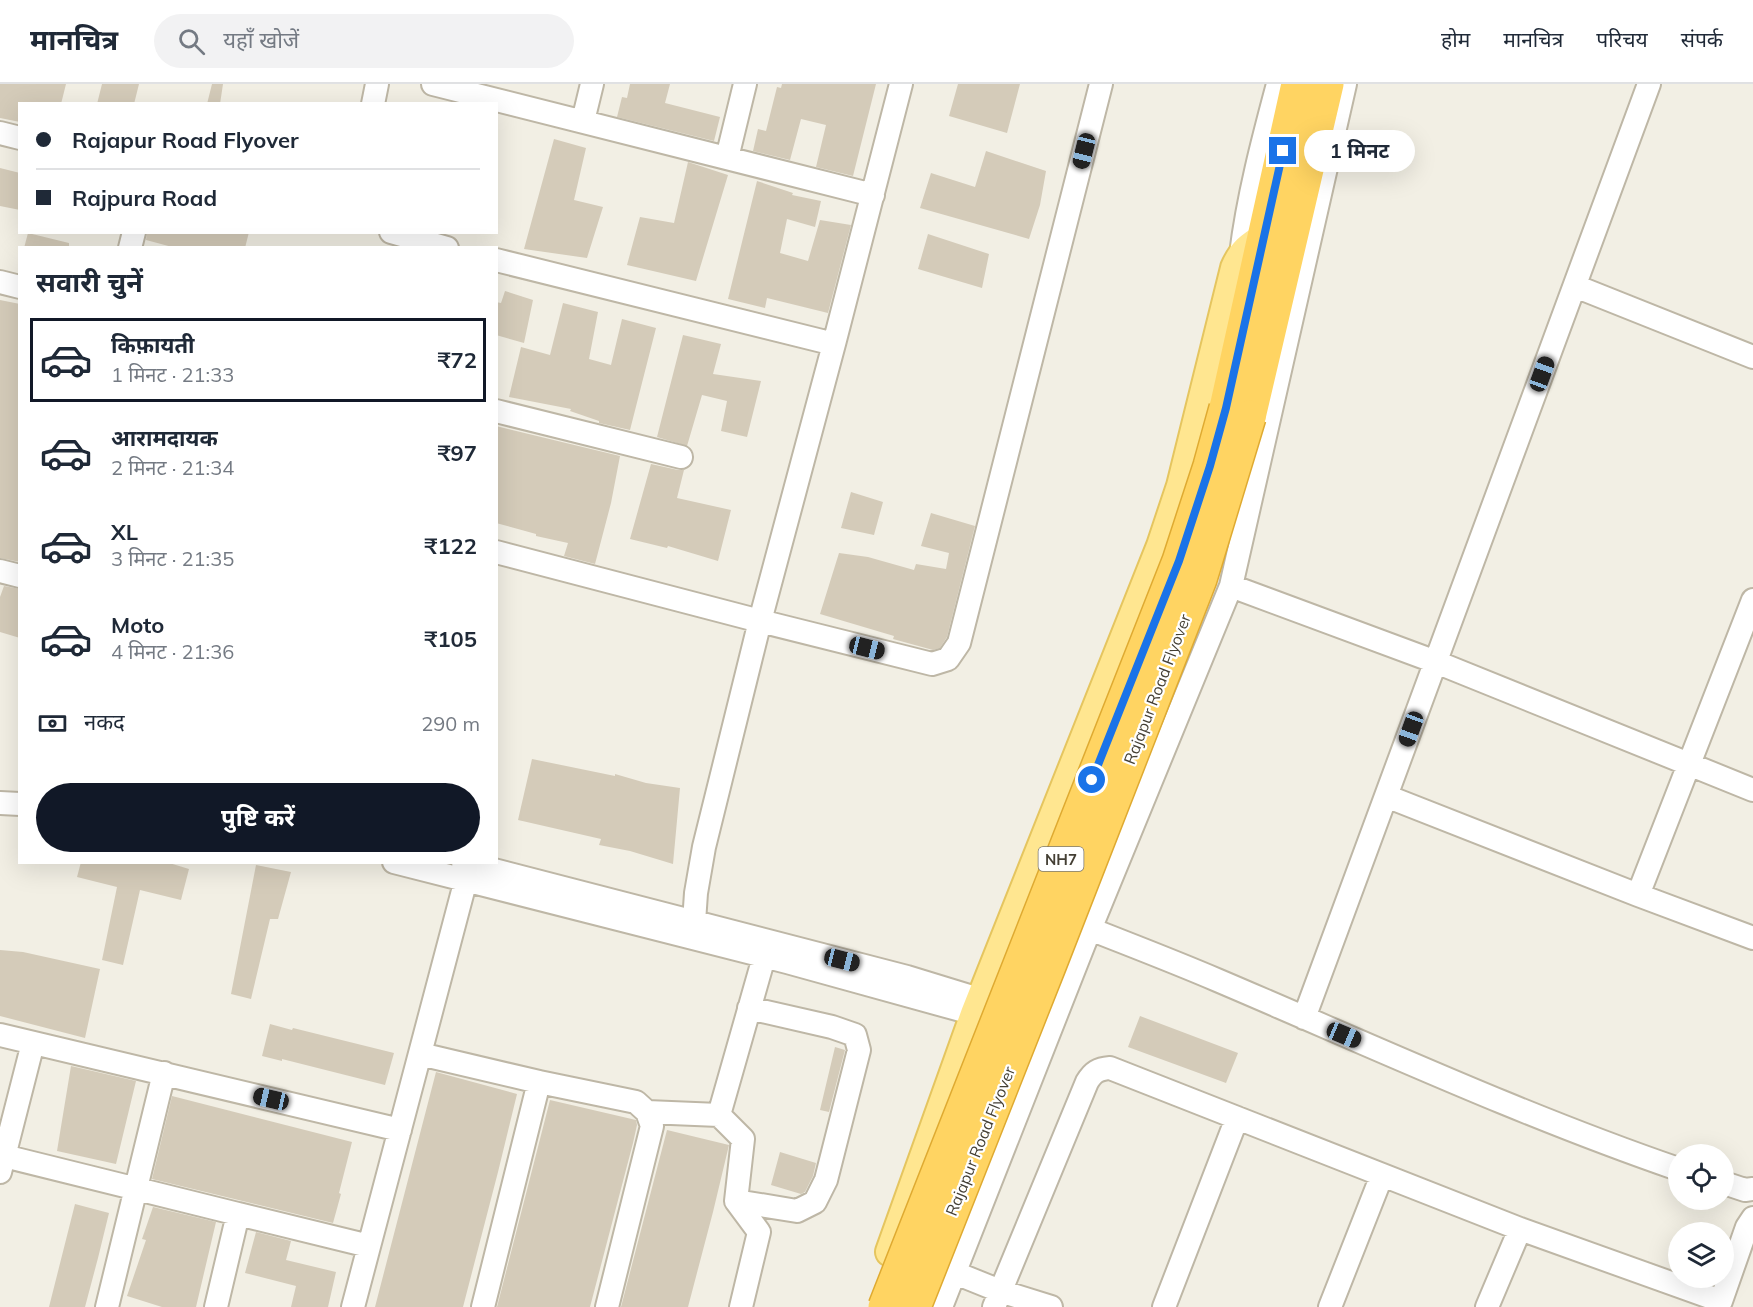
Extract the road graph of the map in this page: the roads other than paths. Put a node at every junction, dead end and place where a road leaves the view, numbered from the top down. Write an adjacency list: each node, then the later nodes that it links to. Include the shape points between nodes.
1 (377, 84): 12 (street)
2 (433, 84): 13 (street)
3 (592, 84): 13 (street)
4 (745, 84): 16 (street)
5 (901, 84): 17 (street)
6 (1101, 84): 35 (street, via 959,643 948,659 932,664)
7 (1278, 84): 19 (street, via 1244,234)
8 (1298, 84): 19 (highway, NH7)
9 (1327, 84): 28 (highway, Rajapur Road Flyover / NH7)
10 (1345, 84): 33 (street)
11 (1649, 84): 24 (street)
12 (373, 102)
13 (583, 121): 16 (street)
14 (0, 133): 15 (street)
15 (18, 138)
16 (727, 158): 17 (street)
17 (873, 195): 25 (street)
18 (398, 234): 20 (street)
19 (1253, 245): 28 (highway, Rajapur Road Flyover / NH7); 52 (main road, via 1235,268 1181,486 1161,546)
20 (440, 246)
21 (498, 260): 25 (street)
22 (0, 282): 23 (street)
23 (18, 286)
24 (1575, 286): 26 (street); 36 (street)
25 (834, 344): 35 (street)
26 (1753, 357)
27 (498, 411): 29 (street)
28 (1238, 413): 86 (highway, Rajapur Road Flyover / NH7, bridge, via 1210,466 1179,561); 87 (highway, Rajapur Road Flyover / NH7, bridge, via 1200,579)
29 (681, 457)
30 (498, 553): 35 (street)
31 (0, 571): 32 (street)
32 (18, 576)
33 (1231, 586): 36 (street); 48 (street)
34 (1753, 600): 37 (street)
35 (760, 621): 47 (street, via 705,847)
36 (1436, 662): 37 (street); 41 (street)
37 (1689, 764): 40 (street); 46 (street)
38 (0, 787): 39 (street)
39 (18, 788)
40 (1753, 790)
41 (1386, 795): 46 (street); 53 (street)
42 (0, 803): 43 (street)
43 (18, 804)
44 (415, 864): 45 (street)
45 (466, 869): 47 (street); 50 (street); 57 (street)
46 (1638, 895): 49 (street)
47 (694, 922): 52 (street, via 907,977)
48 (1090, 929): 53 (street); 54 (street)
49 (1753, 938)
50 (764, 957): 51 (street); 52 (street)
51 (749, 1008): 61 (street); 70 (street, via 855,1035 859,1050 826,1180 815,1202 797,1211)
52 (983, 1008): 54 (street); 75 (main road)
53 (1304, 1018): 65 (street, via 1482,1095)
54 (1051, 1030): 76 (street)
55 (0, 1035): 56 (street)
56 (33, 1043): 58 (street); 64 (street)
57 (420, 1054): 59 (street); 63 (street)
58 (164, 1073): 63 (street); 68 (street)
59 (539, 1082): 60 (street, via 636,1102); 82 (street)
60 (647, 1112): 61 (street); 83 (street, via 652,1126)
61 (719, 1115): 70 (street, via 743,1139)
62 (1237, 1118): 66 (street); 77 (street, via 1110,1068 1092,1074); 90 (street)
63 (400, 1130): 74 (street)
64 (1, 1161): 68 (street)
65 (1668, 1164)
66 (1382, 1175): 73 (street); 91 (street)
67 (1734, 1186): 69 (street)
68 (136, 1189): 71 (street); 79 (street)
69 (1753, 1189)
70 (736, 1201): 84 (street, via 759,1232)
71 (238, 1214): 74 (street); 80 (street)
72 (1753, 1218): 78 (street)
73 (1520, 1229): 78 (street); 92 (street)
74 (369, 1246): 81 (street)
75 (891, 1250): 76 (street); 85 (main road)
76 (955, 1272): 77 (street); 88 (street)
77 (997, 1299): 89 (street)
78 (1718, 1304)
79 (107, 1307)
80 (216, 1307)
81 (353, 1307)
82 (483, 1307)
83 (607, 1307)
84 (741, 1307)
85 (869, 1307)
86 (885, 1307)
87 (914, 1307)
88 (941, 1307)
89 (1051, 1307)
90 (1164, 1307)
91 (1330, 1307)
92 (1487, 1307)

